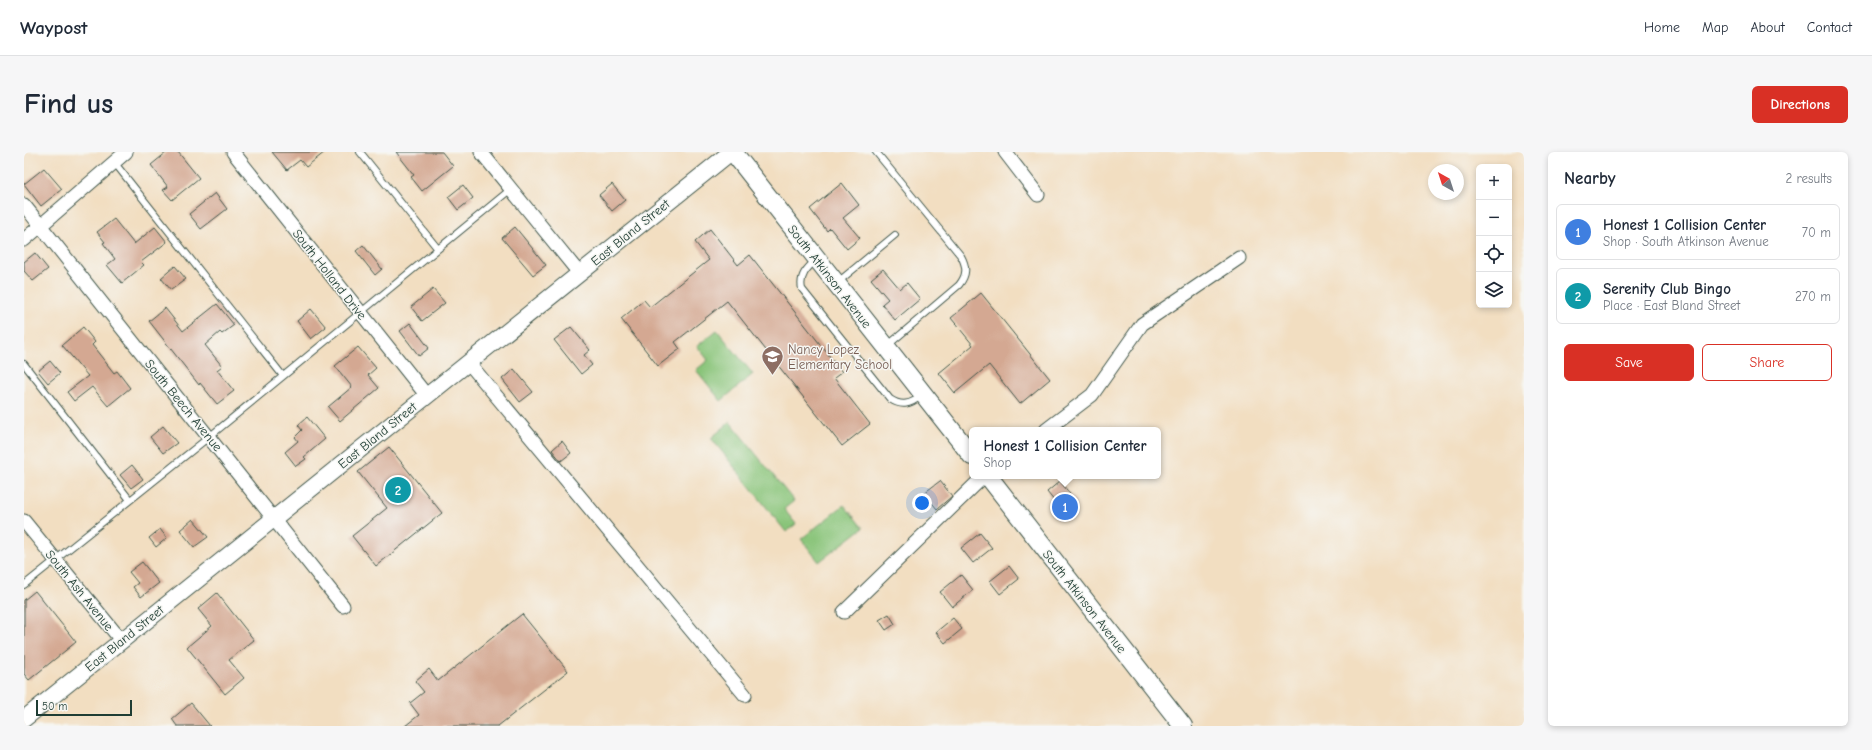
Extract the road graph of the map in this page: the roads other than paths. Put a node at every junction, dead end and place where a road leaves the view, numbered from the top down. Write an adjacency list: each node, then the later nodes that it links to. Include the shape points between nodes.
1 (126, 152): 8 (street)
2 (233, 152): 20 (street, South Holland Drive)
3 (360, 152): 15 (lane)
4 (481, 152): 9 (street)
5 (732, 152): 17 (main road, South Atkinson Avenue); 18 (street, East Bland Street)
6 (876, 152): 21 (lane, via 965,264 965,277 959,285)
7 (1005, 152): 10 (street)
8 (114, 162): 12 (street); 24 (lane)
9 (511, 189): 15 (lane); 18 (street)
10 (1038, 195)
11 (24, 205): 12 (street, South Beech Avenue)
12 (41, 227): 14 (street); 28 (street, South Beech Avenue)
13 (895, 235): 19 (lane)
14 (24, 240)
15 (438, 249): 20 (lane)
16 (1239, 258): 27 (street, via 1142,324 1092,395)
17 (817, 259): 19 (main road, South Atkinson Avenue); 25 (lane, via 801,278 802,288 807,295 890,399 904,405 910,404)
18 (579, 273): 22 (street, East Bland Street)
19 (836, 283): 21 (main road, South Atkinson Avenue)
20 (360, 312): 24 (lane); 26 (street, South Holland Drive)
21 (886, 346): 25 (main road, South Atkinson Avenue)
22 (468, 362): 26 (street, East Bland Street); 40 (street)
23 (24, 364): 32 (lane)
24 (283, 376): 28 (lane)
25 (924, 394): 29 (main road, South Atkinson Avenue)
26 (427, 396): 33 (street, East Bland Street)
27 (1050, 427)
28 (209, 437): 32 (lane); 33 (street, South Beech Avenue)
29 (969, 452)
30 (981, 479): 38 (street)
31 (990, 479): 42 (main road, South Atkinson Avenue)
32 (130, 500): 35 (lane)
33 (274, 518): 37 (street, South Beech Avenue); 39 (street, East Bland Street)
34 (24, 521): 35 (street, South Ash Avenue)
35 (55, 560): 36 (lane); 39 (street, South Ash Avenue)
36 (24, 585)
37 (343, 606)
38 (844, 612)
39 (121, 640): 41 (street, East Bland Street)
40 (745, 695)
41 (24, 719)
42 (1183, 726)

